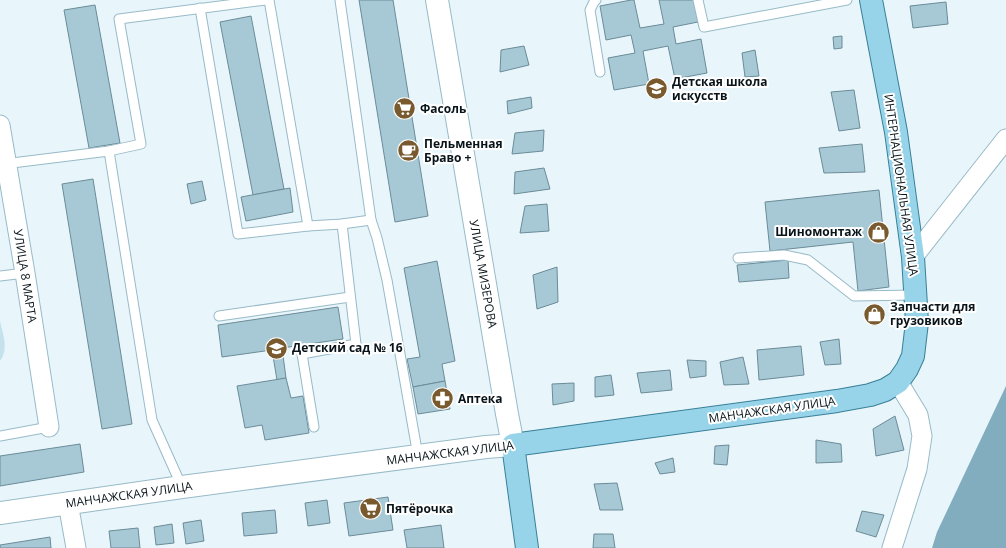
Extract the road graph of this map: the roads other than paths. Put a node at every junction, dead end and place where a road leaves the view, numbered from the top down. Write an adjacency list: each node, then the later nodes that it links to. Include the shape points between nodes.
1 (266, 0): 9 (lane)
2 (269, 0): 17 (lane)
3 (340, 0): 15 (lane)
4 (437, 0): 29 (street, УЛИЦА МИЗЕРОВА)
5 (596, 0): 10 (lane, via 590,10)
6 (698, 0): 7 (lane, via 704,27)
7 (847, 0)
8 (871, 0): 18 (main road, ИНТЕРНАЦИОНАЛЬНАЯ УЛИЦА, via 896,132)
9 (200, 8): 13 (lane, via 119,19 141,144); 17 (lane, via 238,234)
10 (600, 72)
11 (0, 125): 14 (street, УЛИЦА 8 МАРТА)
12 (1006, 139): 18 (street)
13 (109, 151): 14 (lane); 31 (lane, via 152,420)
14 (3, 164): 20 (street, УЛИЦА 8 МАРТА)
15 (371, 220): 16 (lane); 30 (lane, via 387,280)
16 (342, 224): 17 (lane); 23 (lane)
17 (308, 226)
18 (913, 257): 22 (main road, ИНТЕРНАЦИОНАЛЬНАЯ УЛИЦА)
19 (738, 258): 22 (lane, via 784,255 808,260 854,296)
20 (25, 273): 21 (lane); 27 (street, УЛИЦА 8 МАРТА)
21 (0, 276)
22 (915, 295): 25 (main road, ИНТЕРНАЦИОНАЛЬНАЯ УЛИЦА, via 917,322 913,356)
23 (350, 297): 24 (lane); 26 (lane, via 356,344 302,354)
24 (219, 316)
25 (898, 382): 29 (main road, МАНЧАЖСКАЯ УЛИЦА, via 870,395 837,401); 36 (street, via 918,415 922,436 917,469)
26 (314, 427)
27 (49, 428): 28 (lane)
28 (0, 436)
29 (513, 445): 30 (street, МАНЧАЖСКАЯ УЛИЦА); 35 (main road, УЛИЦА МИЗЕРОВА)
30 (418, 456): 31 (street, МАНЧАЖСКАЯ УЛИЦА)
31 (182, 487): 32 (street, МАНЧАЖСКАЯ УЛИЦА)
32 (68, 503): 33 (street, МАНЧАЖСКАЯ УЛИЦА); 34 (street)
33 (0, 513)
34 (76, 548)
35 (527, 548)
36 (892, 548)

